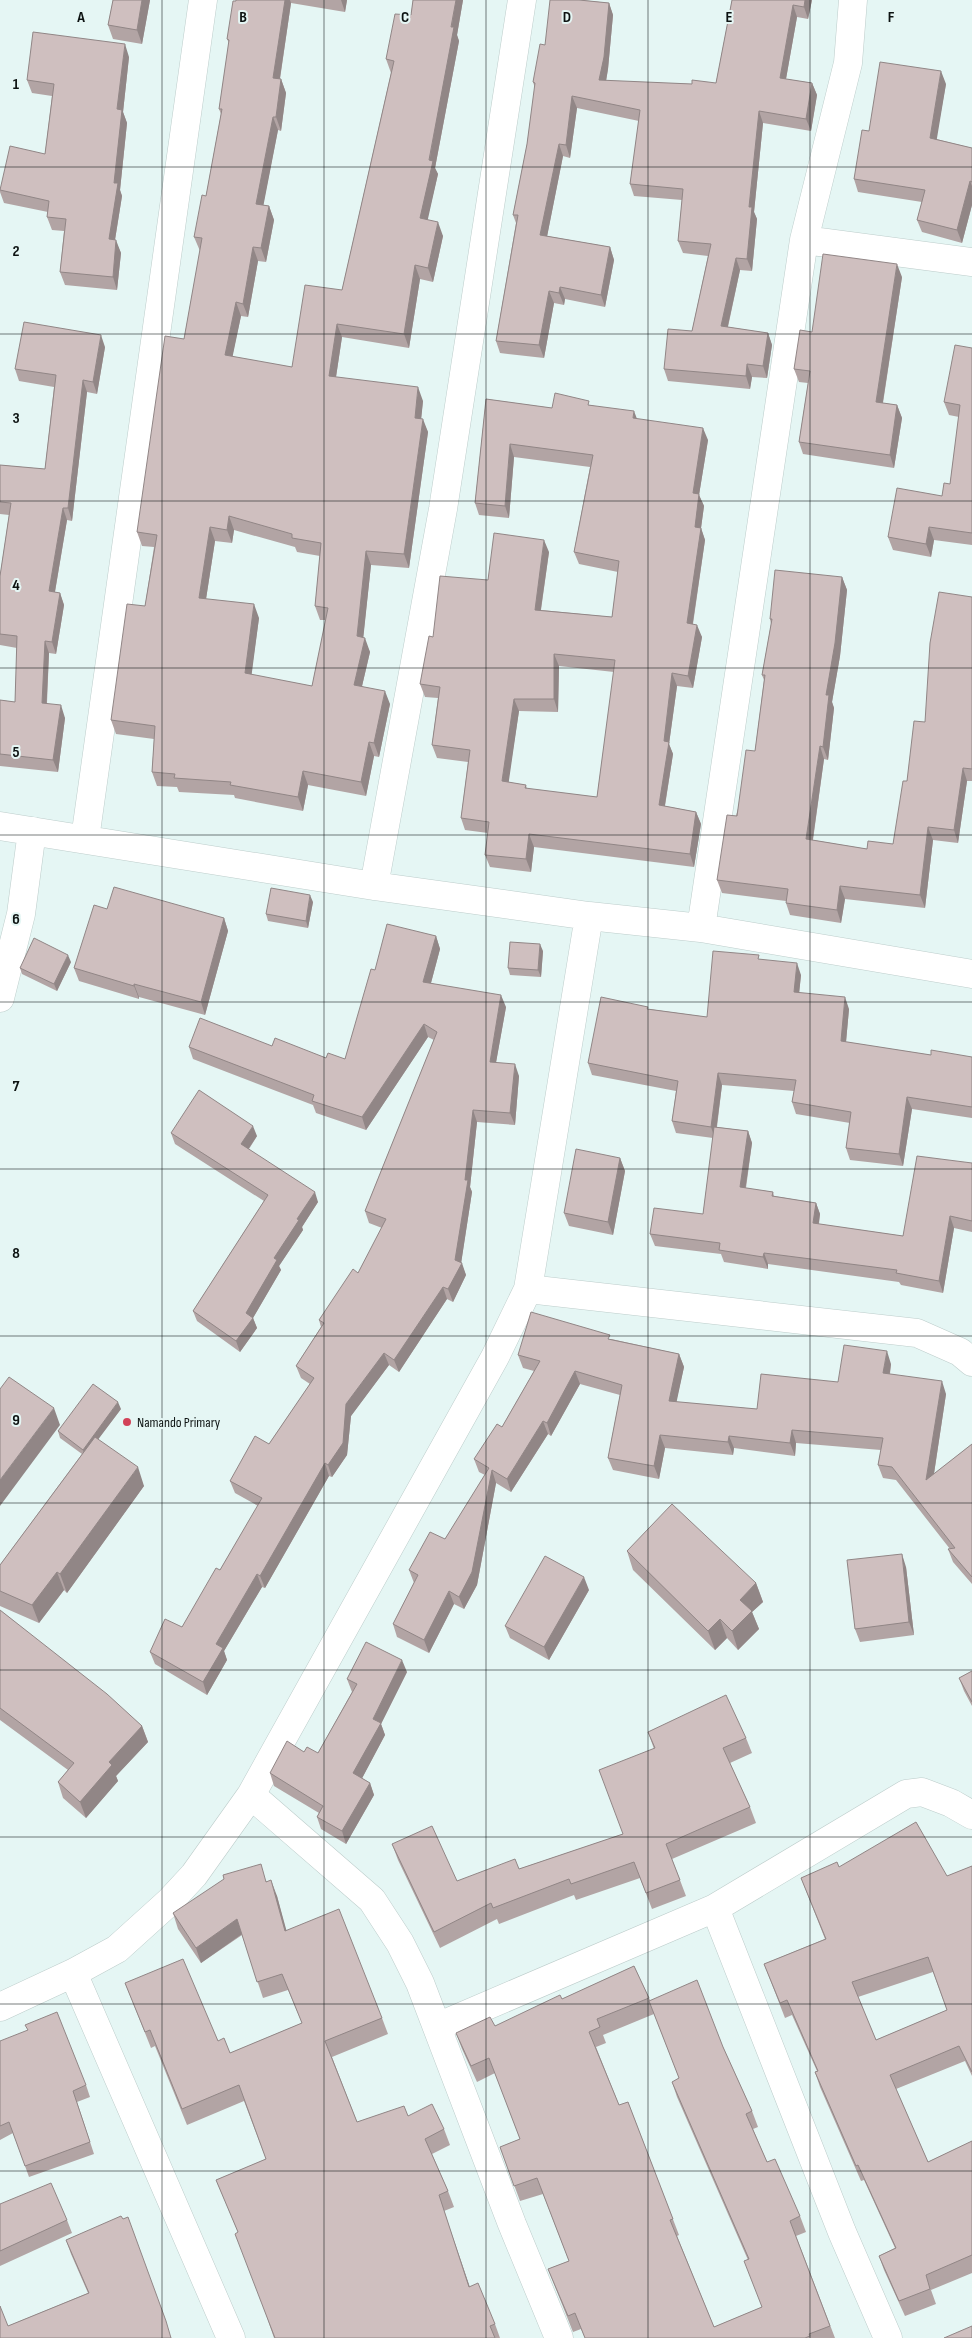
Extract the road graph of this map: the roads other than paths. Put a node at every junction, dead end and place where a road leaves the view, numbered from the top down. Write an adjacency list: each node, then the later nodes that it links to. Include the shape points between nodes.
1 (203, 0): 8 (street)
2 (522, 0): 9 (street, via 443,509)
3 (852, 0): 4 (street, via 848,63)
4 (804, 240): 5 (street); 11 (street)
5 (972, 262)
6 (0, 826): 7 (street)
7 (32, 831): 8 (street); 13 (street, via 21,914)
8 (86, 839): 9 (street)
9 (374, 886): 10 (street)
10 (589, 916): 11 (street); 14 (street)
11 (701, 928): 12 (street)
12 (972, 974)
13 (0, 998)
14 (528, 1289): 15 (street, via 917,1333 960,1352); 16 (street, via 495,1358)
15 (972, 1362)
16 (251, 1795): 19 (street, via 194,1875 169,1902 117,1949); 21 (street, via 372,1900 400,1943)
17 (972, 1815): 18 (street, via 952,1803 922,1792 906,1794)
18 (715, 1908): 21 (street); 24 (street, via 842,2232)
19 (73, 1973): 20 (street); 22 (street)
20 (0, 2007)
21 (437, 2027): 23 (street)
22 (232, 2338)
23 (559, 2338)
24 (888, 2338)

